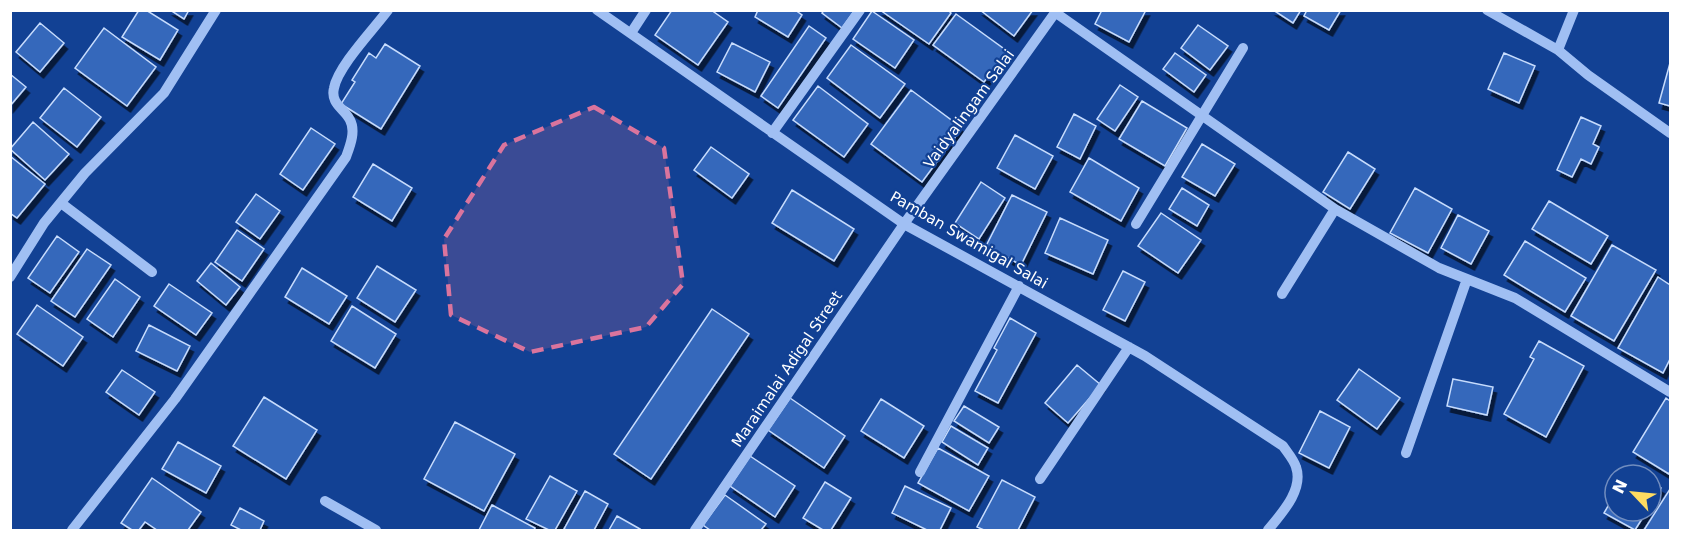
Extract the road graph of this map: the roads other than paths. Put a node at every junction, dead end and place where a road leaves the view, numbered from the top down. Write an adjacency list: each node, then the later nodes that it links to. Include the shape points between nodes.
1 (216, 10): 15 (street, via 164,93)
2 (388, 10): 30 (street, via 343,68 333,89 335,101 350,120 353,132 346,157 175,399)
3 (597, 10): 9 (street, Pamban Swamigal Salai)
4 (646, 10): 9 (street)
5 (860, 10): 13 (street)
6 (1487, 10): 11 (street)
7 (1574, 10): 11 (street)
8 (1056, 12): 12 (street); 17 (street, Vaidyalingam Salai)
9 (631, 33): 13 (street, Pamban Swamigal Salai)
10 (1243, 48): 12 (street)
11 (1558, 50): 14 (street)
12 (1200, 116): 16 (street); 18 (street)
13 (772, 132): 17 (street, Pamban Swamigal Salai)
14 (1671, 133)
15 (61, 202): 19 (street); 20 (street)
16 (1335, 209): 21 (street, via 1439,268); 23 (street)
17 (904, 224): 22 (street, Pamban Swamigal Salai); 32 (street, Maraimalai Adigal Street)
18 (1136, 224)
19 (152, 272)
20 (10, 277)
21 (1467, 279): 25 (street, via 1515,298); 26 (street)
22 (1019, 286): 24 (street, Pamban Swamigal Salai); 27 (street)
23 (1282, 294)
24 (1129, 347): 28 (street); 33 (street, Pamban Swamigal Salai, via 1283,446 1296,467 1296,484 1290,503)
25 (1671, 392)
26 (1406, 453)
27 (920, 472)
28 (1040, 479)
29 (325, 501): 31 (street)
30 (72, 531)
31 (376, 531)
32 (694, 531)
33 (1268, 531)

